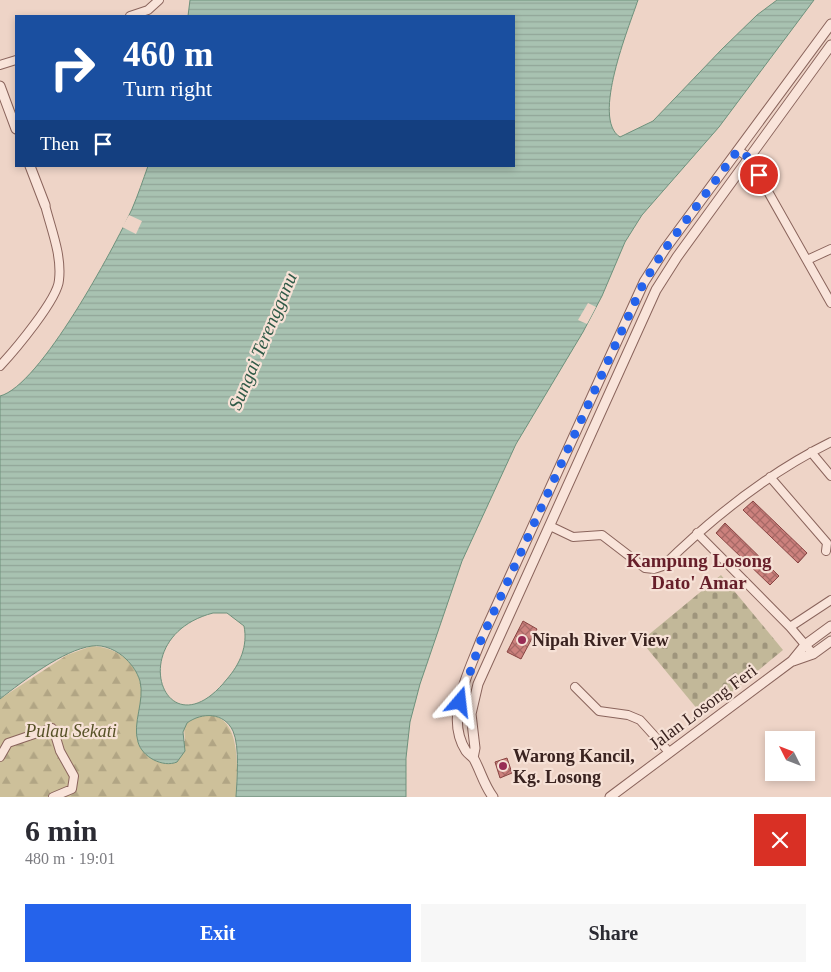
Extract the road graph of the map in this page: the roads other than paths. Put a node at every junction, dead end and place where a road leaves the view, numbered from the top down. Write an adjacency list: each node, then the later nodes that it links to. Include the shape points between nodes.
1 (160, 0): 2 (street, via 148,10)
2 (133, 15)
3 (831, 24): 9 (street)
4 (831, 45): 10 (street)
5 (15, 60): 6 (street)
6 (0, 65)
7 (0, 86): 8 (street)
8 (15, 126)
9 (738, 150): 10 (street); 34 (street, via 644,282 481,640 457,712 466,750)
10 (749, 158): 14 (street); 21 (street, via 656,290)
11 (30, 167): 12 (street)
12 (45, 205): 16 (street, via 60,267 59,283 53,297)
13 (831, 249): 14 (street)
14 (807, 260): 15 (street)
15 (831, 303)
16 (0, 366)
17 (831, 442): 18 (street)
18 (811, 452): 19 (street); 20 (street)
19 (831, 476)
20 (770, 477): 22 (street); 23 (street, via 826,543)
21 (550, 526): 22 (street, via 573,537 602,535 645,568 654,570); 34 (street, via 478,684 471,714)
22 (697, 533): 26 (street)
23 (826, 551)
24 (831, 600): 26 (street)
25 (831, 626): 28 (street, Jalan Losong Feri)
26 (790, 628): 28 (street)
27 (831, 641): 29 (street, Jalan Losong Feri)
28 (805, 645): 29 (street); 30 (street, Jalan Losong Feri)
29 (813, 654): 30 (street, Jalan Losong Feri)
30 (792, 661): 32 (street, Jalan Losong Feri)
31 (576, 687): 32 (street, via 599,711 640,720)
32 (669, 752): 37 (street, Jalan Losong Feri)
33 (0, 757): 35 (street, via 8,743 52,728 74,776 72,789)
34 (473, 758): 36 (street)
35 (52, 797)
36 (493, 797)
37 (610, 797)

